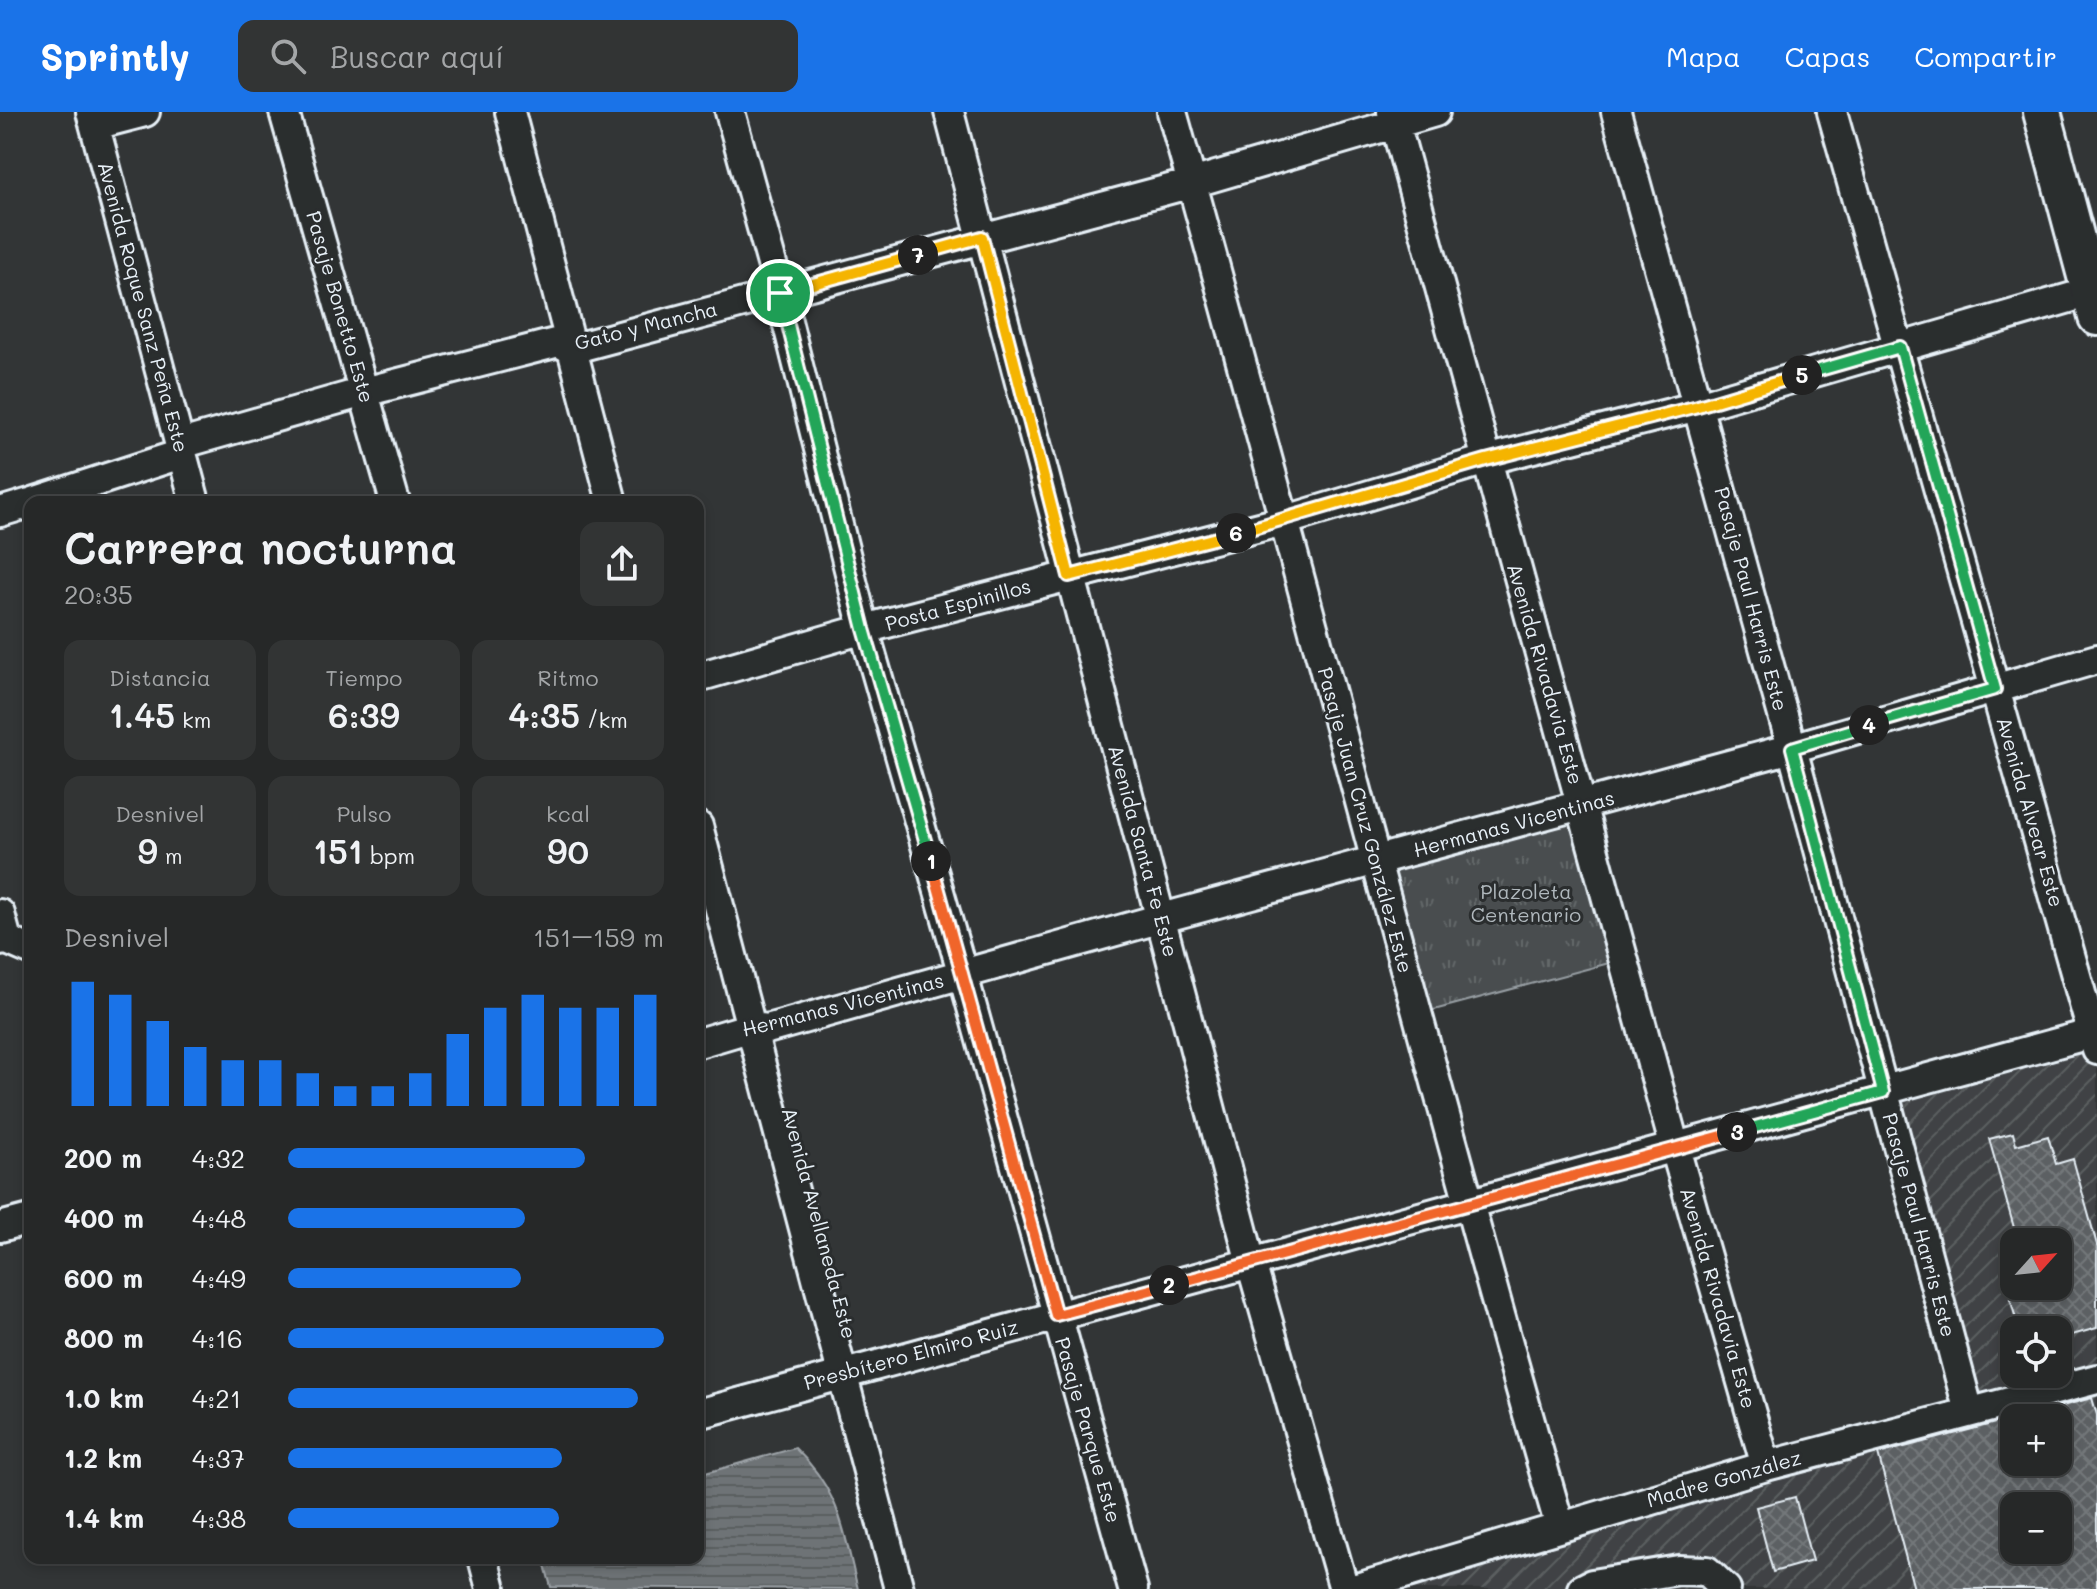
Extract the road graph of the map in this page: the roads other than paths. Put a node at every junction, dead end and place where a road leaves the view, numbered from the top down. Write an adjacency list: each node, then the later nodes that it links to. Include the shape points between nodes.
1 (145, 112): 12 (street)
2 (284, 112): 19 (street, Pasaje Bonetto Este)
3 (510, 112): 18 (street)
4 (730, 112): 15 (street, Pasaje Parque Este)
5 (949, 112): 14 (street, Avenida Santa Fe Este)
6 (1172, 112): 13 (street, Pasaje Juan Cruz González Este)
7 (1435, 112): 11 (street, Gato y Mancha)
8 (1616, 112): 20 (street, Pasaje Paul Harris Este)
9 (1832, 112): 17 (street, Avenida Alvear Este)
10 (2042, 112): 16 (main road)
11 (1394, 118): 13 (street, Gato y Mancha); 22 (street, Avenida Rivadavia Este)
12 (93, 119): 21 (street, Avenida Roque Sanz Peña Este)
13 (1192, 183): 14 (street, Gato y Mancha); 29 (street, Pasaje Juan Cruz González Este)
14 (982, 237): 15 (street, Gato y Mancha); 30 (street, Avenida Santa Fe Este)
15 (780, 293): 18 (street, Gato y Mancha); 31 (street, Pasaje Parque Este)
16 (2095, 300): 17 (street, Posta Espinillos)
17 (1900, 347): 20 (street, Posta Espinillos); 34 (street, Avenida Alvear Este)
18 (571, 349): 19 (street, Gato y Mancha, via 559,342); 26 (street)
19 (364, 392): 21 (street, Gato y Mancha); 25 (street, Pasaje Bonetto Este)
20 (1698, 406): 22 (street, Posta Espinillos); 35 (street, Pasaje Paul Harris Este)
21 (181, 449): 23 (street, Gato y Mancha); 24 (street, Avenida Roque Sanz Peña Este)
22 (1486, 460): 29 (street, Posta Espinillos); 36 (street, Avenida Rivadavia Este)
23 (48, 496)
24 (193, 496)
25 (393, 496)
26 (610, 496)
27 (24, 504): 28 (street, Gato y Mancha)
28 (0, 512)
29 (1283, 521): 30 (street, Posta Espinillos); 38 (street, Pasaje Juan Cruz González Este)
30 (1069, 576): 31 (street, Posta Espinillos); 39 (street, Avenida Santa Fe Este)
31 (864, 629): 33 (street, Posta Espinillos); 40 (street, Pasaje Parque Este)
32 (2097, 659): 34 (street, Hermanas Vicentinas)
33 (704, 675)
34 (1995, 689): 35 (street, Hermanas Vicentinas); 42 (street, Avenida Alvear Este)
35 (1792, 748): 36 (street, Hermanas Vicentinas); 44 (street, Pasaje Paul Harris Este)
36 (1582, 806): 38 (street, Hermanas Vicentinas); 45 (street, Avenida Rivadavia Este)
37 (704, 846): 41 (street, Avenida Avellaneda Este)
38 (1375, 862): 39 (street, Hermanas Vicentinas); 46 (street, Pasaje Juan Cruz González Este)
39 (1162, 918): 40 (street, Hermanas Vicentinas); 49 (street, Avenida Santa Fe Este)
40 (963, 975): 41 (street, Hermanas Vicentinas); 50 (street, Pasaje Parque Este)
41 (755, 1020): 43 (street, Hermanas Vicentinas); 51 (street, Avenida Avellaneda Este)
42 (2095, 1039): 44 (street, Presbítero Elmiro Ruiz)
43 (704, 1041)
44 (1883, 1092): 45 (street, Presbítero Elmiro Ruiz); 54 (street, Pasaje Paul Harris Este)
45 (1675, 1148): 46 (street, Presbítero Elmiro Ruiz); 55 (street, Avenida Rivadavia Este)
46 (1468, 1205): 49 (street, Presbítero Elmiro Ruiz); 56 (street, Pasaje Juan Cruz González Este)
47 (24, 1221): 48 (street)
48 (0, 1227)
49 (1251, 1263): 50 (street, Presbítero Elmiro Ruiz); 62 (street, Avenida Santa Fe Este)
50 (1056, 1315): 51 (street, Presbítero Elmiro Ruiz); 61 (street, Pasaje Parque Este)
51 (850, 1373): 53 (street, Presbítero Elmiro Ruiz); 59 (street, Avenida Avellaneda Este); 60 (street, Avenida Avellaneda Este)
52 (2097, 1379): 54 (street, Madre González)
53 (704, 1412)
54 (1969, 1412): 55 (street, Madre González)
55 (1766, 1466): 56 (street, Madre González)
56 (1560, 1527): 63 (street, Madre González)
57 (485, 1564): 58 (street)
58 (491, 1589)
59 (899, 1589)
60 (916, 1589)
61 (1133, 1589)
62 (1344, 1589)
63 (1354, 1589)
64 (1582, 1589): 65 (street, via 1679,1570 1707,1571)
65 (1726, 1589)

